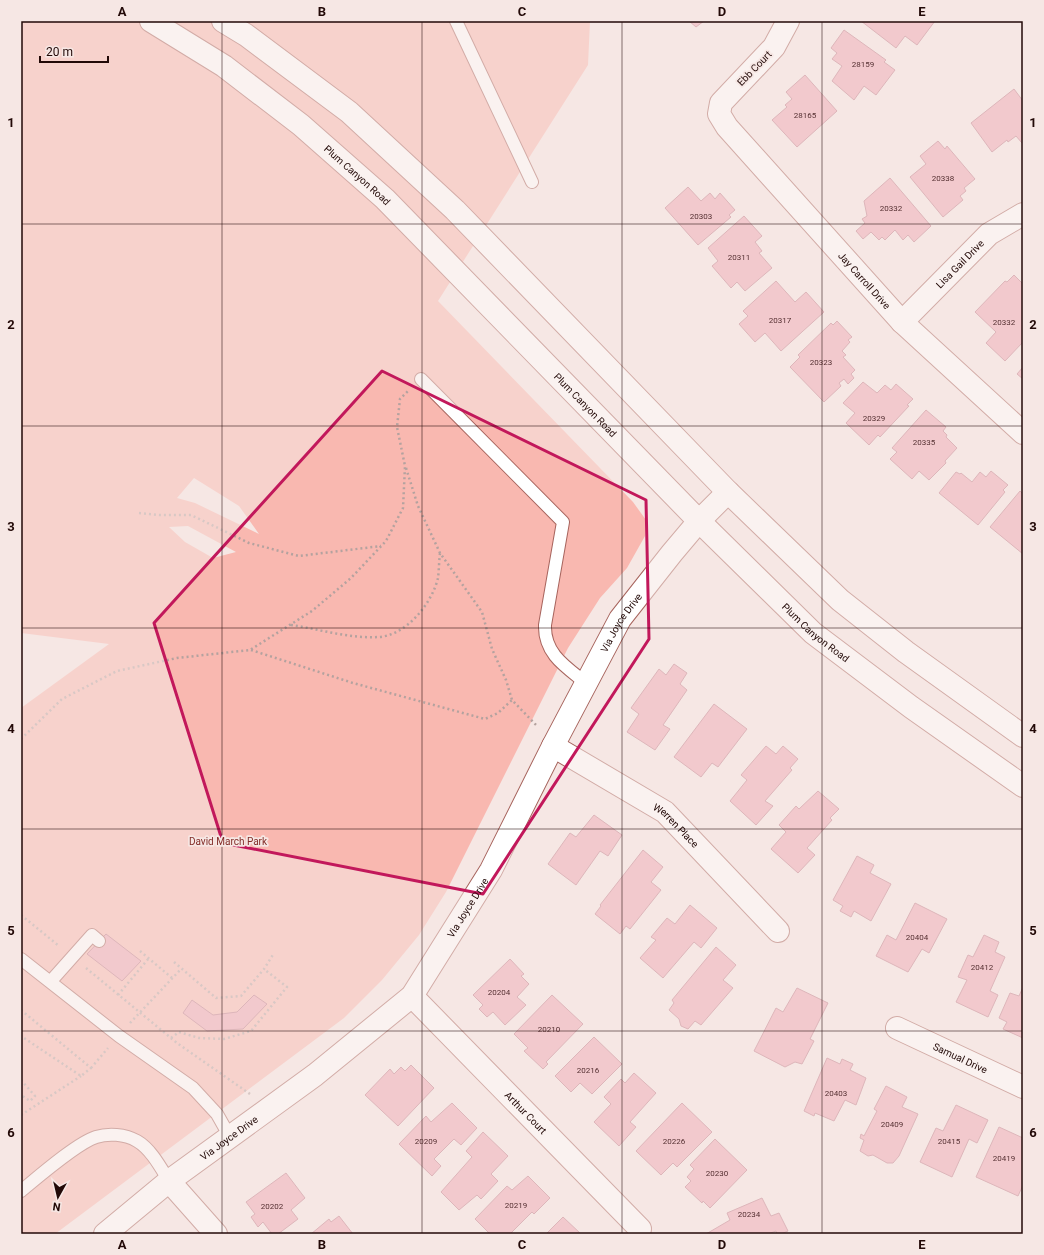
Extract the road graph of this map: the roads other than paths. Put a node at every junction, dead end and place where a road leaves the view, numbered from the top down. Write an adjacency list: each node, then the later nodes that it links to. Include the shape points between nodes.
1 (151, 21): 12 (street, Plum Canyon Road, via 224,66 301,125 385,199)
2 (223, 21): 11 (street, via 246,35 349,112 455,210)
3 (456, 21): 6 (lane)
4 (788, 21): 5 (street, Ebb Court, via 774,47 721,103)
5 (719, 114): 8 (street, Jay Carroll Drive, via 727,127)
6 (532, 182)
7 (1023, 214): 8 (street, Lisa Gail Drive, via 989,234)
8 (902, 322): 10 (street, Jay Carroll Drive)
9 (421, 379): 13 (lane, via 563,522 545,636 549,649 561,663)
10 (1023, 433)
11 (728, 492): 12 (street, Via Joyce Drive); 14 (street, via 840,600 906,652)
12 (699, 521): 13 (street, Via Joyce Drive, via 620,619); 16 (street, Plum Canyon Road, via 813,633 911,707)
13 (586, 683): 15 (street, Via Joyce Drive)
14 (1023, 736)
15 (553, 746): 17 (street, Werren Place, via 665,812); 21 (street, Via Joyce Drive, via 491,870)
16 (1023, 786)
17 (778, 931)
18 (99, 941): 20 (lane, via 92,935)
19 (21, 959): 20 (lane)
20 (51, 981): 24 (lane, via 119,1036 193,1088 217,1114)
21 (412, 996): 24 (street, Via Joyce Drive, via 315,1075); 27 (street, Arthur Court)
22 (897, 1028): 23 (street, Samual Drive)
23 (1023, 1087)
24 (230, 1137): 25 (street, Via Joyce Drive)
25 (169, 1181): 26 (lane, via 155,1158 138,1141 118,1134 95,1137); 28 (street, Via Joyce Drive); 29 (street)
26 (21, 1191)
27 (640, 1229)
28 (105, 1234)
29 (216, 1234)

